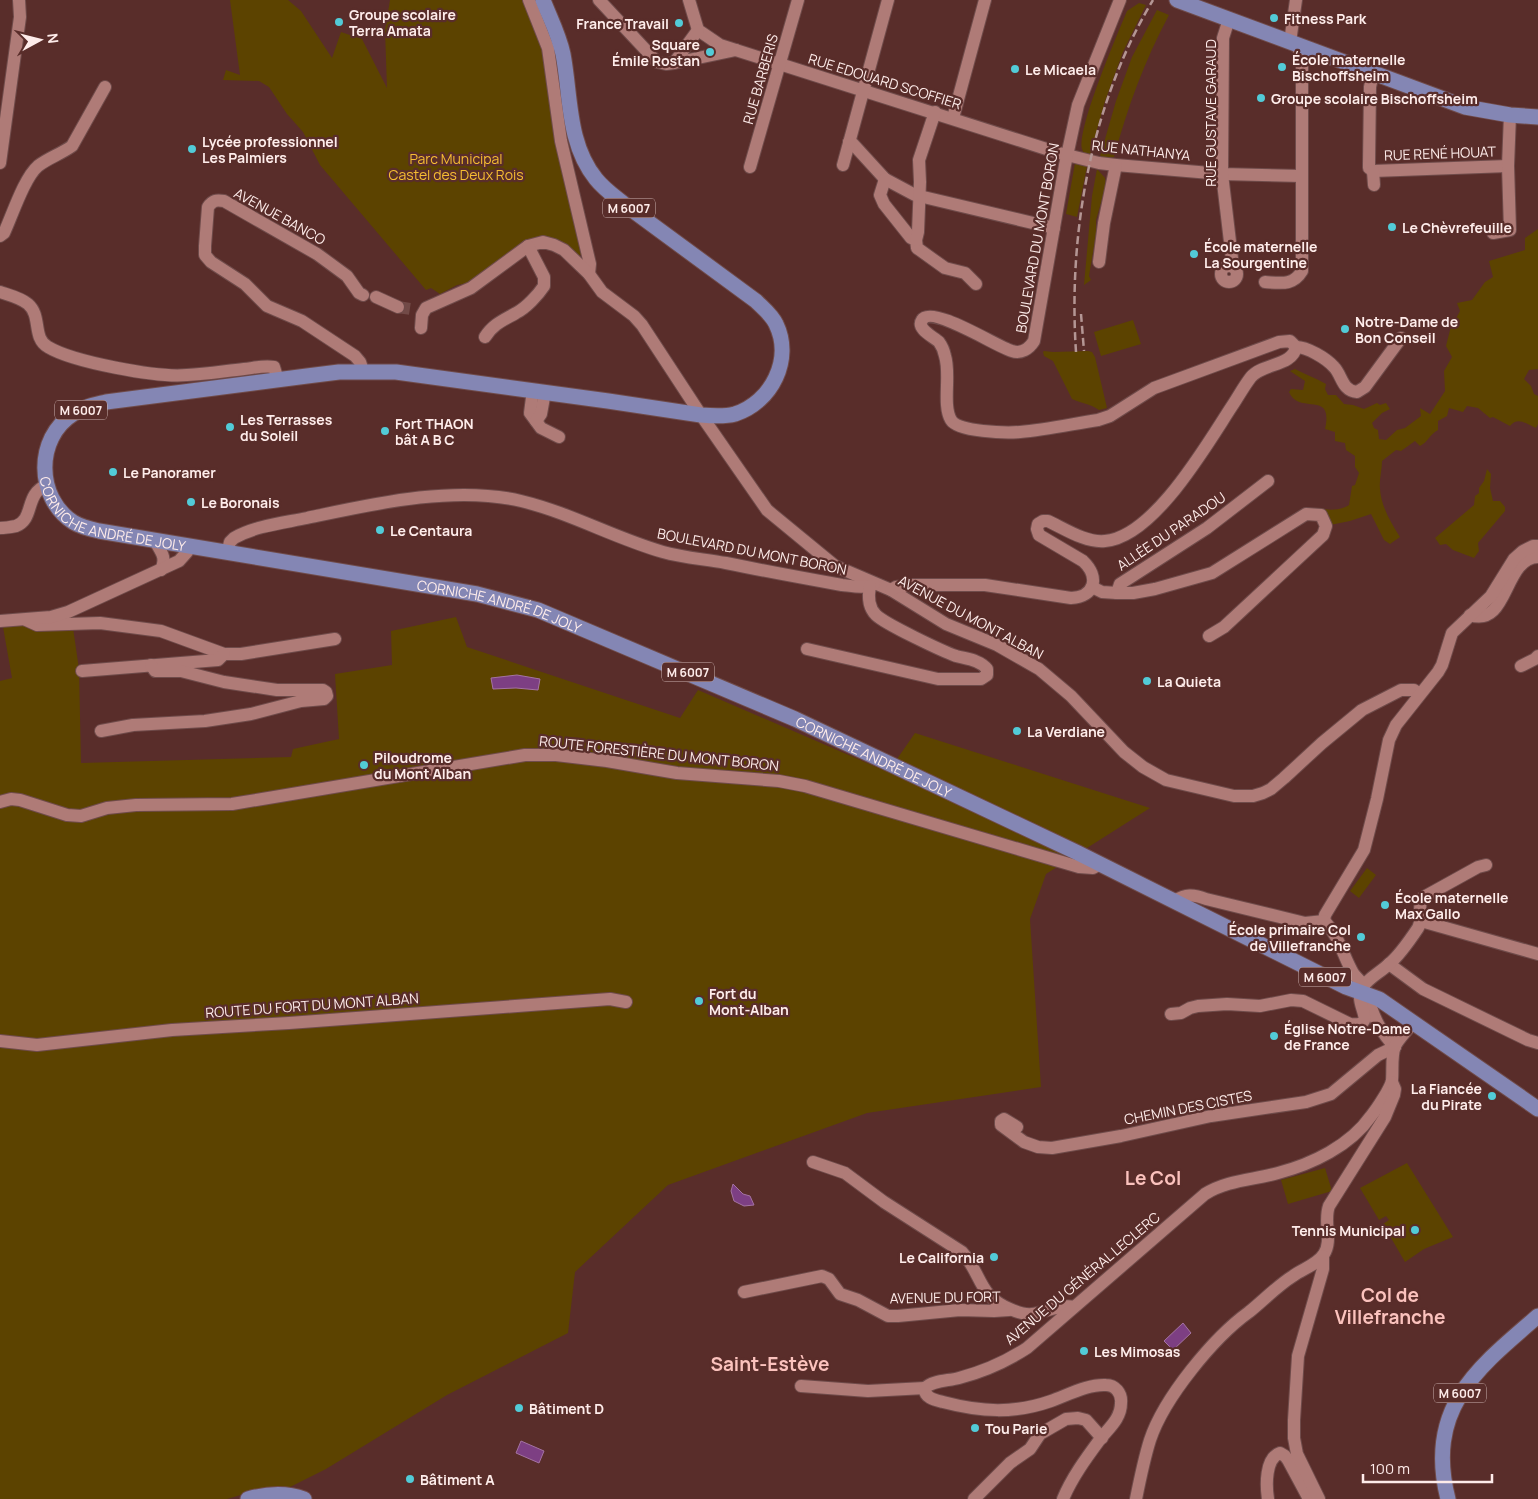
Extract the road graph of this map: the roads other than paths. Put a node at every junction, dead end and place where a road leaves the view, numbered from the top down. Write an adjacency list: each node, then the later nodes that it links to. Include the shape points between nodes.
1 (19, 0): 28 (street, via 20,17)
2 (529, 0): 46 (street, via 548,48 561,141 590,264)
3 (542, 0): 61 (main road, CORNICHE ANDRÉ DE JOLY / M 6007, via 562,52 574,135 595,178 624,204 756,301 776,323 782,358 772,385 755,404)
4 (599, 0): 17 (street, via 657,62)
5 (689, 0): 14 (street)
6 (798, 0): 18 (street, RUE BARBERIS)
7 (888, 0): 21 (street)
8 (985, 0): 25 (street)
9 (1120, 0): 27 (street, BOULEVARD DU MONT BORON, via 1078,105)
10 (1177, 0): 12 (main road)
11 (1296, 0): 15 (street)
12 (1201, 4): 13 (main road)
13 (1229, 19): 15 (main road); 34 (street, RUE GUSTAVE GARAUD, via 1223,38)
14 (698, 30): 16 (street, RUE EDOUARD SCOFFIER, via 720,45); 17 (street)
15 (1294, 44): 19 (main road); 35 (street, via 1302,65)
16 (736, 50): 17 (street); 18 (street, RUE EDOUARD SCOFFIER)
17 (674, 63)
18 (780, 64): 21 (street, RUE EDOUARD SCOFFIER); 32 (street, RUE BARBERIS)
19 (1373, 73): 23 (main road, via 1465,107); 33 (street, via 1369,164)
20 (105, 87): 41 (street, via 72,146 42,164 30,176)
21 (863, 89): 22 (street, RUE EDOUARD SCOFFIER); 26 (street)
22 (935, 112): 25 (street, RUE EDOUARD SCOFFIER); 38 (street, via 919,160)
23 (1510, 115): 24 (main road); 31 (street)
24 (1538, 117)
25 (953, 118): 27 (street, RUE EDOUARD SCOFFIER)
26 (849, 142): 29 (street); 36 (street)
27 (1067, 154): 30 (street, RUE NATHANYA); 39 (street, BOULEVARD DU MONT BORON)
28 (0, 163)
29 (843, 165)
30 (1116, 165): 34 (street, RUE NATHANYA); 44 (street)
31 (1508, 166): 33 (street, RUE RENÉ HOUAT); 40 (street, via 1510,230)
32 (750, 167)
33 (1373, 170): 37 (street)
34 (1222, 174): 35 (street, RUE NATHANYA); 45 (street, RUE GUSTAVE GARAUD)
35 (1302, 176): 47 (street, via 1302,271 1287,283)
36 (885, 178): 38 (street); 42 (street, via 880,195 884,204)
37 (1374, 185)
38 (919, 197): 39 (street); 42 (street)
39 (1054, 228): 56 (street, BOULEVARD DU MONT BORON, via 1034,341 1028,348 1013,352 961,326 934,317 922,320 922,328 939,342 945,354 948,410 956,424 1012,432 1098,420 1154,388 1206,368 1279,342 1290,341)
40 (1493, 233)
41 (0, 236)
42 (916, 240): 48 (street, via 917,248 946,268 965,273)
43 (528, 246): 46 (street, AVENUE DU MONT ALBAN, via 543,242 554,245 564,250); 52 (street, via 471,288 426,308); 54 (street, via 544,277 544,286 520,310 490,329)
44 (1099, 262)
45 (1234, 267)
46 (588, 274): 60 (street, AVENUE DU MONT ALBAN, via 602,292 642,324)
47 (1265, 282)
48 (976, 284)
49 (0, 292): 58 (street, via 28,304 37,319 39,338 47,347 67,354 96,363 162,375 185,376 274,366)
50 (362, 295): 57 (street, AVENUE BANCO, via 347,276 278,231 224,202 216,200 208,207 205,246 211,262 245,284 267,306 302,321 355,356)
51 (376, 297): 52 (street)
52 (410, 310): 53 (street)
53 (420, 328)
54 (485, 337)
55 (1401, 338): 56 (street, via 1365,388 1357,392 1340,380 1335,367 1309,349)
56 (1296, 347): 74 (street, via 1288,360 1262,368 1251,377 1176,488 1136,528 1104,542 1086,539 1048,521 1038,524 1039,535 1089,566)
57 (363, 371): 58 (main road, CORNICHE ANDRÉ DE JOLY / M 6007); 59 (main road, CORNICHE ANDRÉ DE JOLY / M 6007, via 396,372)
58 (278, 380): 65 (main road, CORNICHE ANDRÉ DE JOLY / M 6007, via 106,402 85,408 72,414 52,437 44,472)
59 (539, 391): 60 (main road, CORNICHE ANDRÉ DE JOLY / M 6007); 62 (street, via 530,414 541,428)
60 (701, 416): 61 (main road, CORNICHE ANDRÉ DE JOLY / M 6007); 63 (street, AVENUE DU MONT ALBAN)
61 (725, 416): 63 (street)
62 (559, 437)
63 (716, 437): 73 (street, AVENUE DU MONT ALBAN, via 767,510 835,566)
64 (1268, 481): 76 (street, ALLÉE DU PARADOU, via 1207,528 1120,584)
65 (47, 485): 66 (street, via 34,494 25,519 16,526); 67 (main road, CORNICHE ANDRÉ DE JOLY / M 6007, via 58,507 73,522 99,531)
66 (0, 528)
67 (155, 541): 68 (main road, CORNICHE ANDRÉ DE JOLY / M 6007); 72 (street, via 164,558)
68 (188, 546): 70 (main road, CORNICHE ANDRÉ DE JOLY / M 6007); 72 (street, via 179,560)
69 (1538, 546): 77 (street, via 1523,551 1514,559)
70 (227, 553): 73 (street, BOULEVARD DU MONT BORON, via 234,538 277,524 428,496 474,495 518,500 542,507 664,552 842,585); 91 (main road, CORNICHE ANDRÉ DE JOLY / M 6007, via 477,594 538,610 795,718)
71 (1538, 557): 77 (street, via 1523,561 1499,604)
72 (161, 570): 78 (street, via 68,612)
73 (872, 585): 75 (street, AVENUE DU MONT ALBAN); 82 (street, via 868,597 876,615 954,655 983,663 986,675 981,679 938,679)
74 (1092, 587): 75 (street, via 1084,596 1071,598 985,585 911,585); 76 (street, ALLÉE DU PARADOU, via 1102,592)
75 (891, 590): 88 (street, AVENUE DU MONT ALBAN, via 946,624 997,645 1039,669 1143,767 1166,780 1224,794 1252,796 1271,789 1362,710 1401,690 1414,690)
76 (1117, 593): 80 (street, via 1155,589 1212,573 1306,514 1321,515 1326,526 1323,536 1224,627)
77 (1488, 606): 88 (street, via 1470,615 1452,633 1442,666)
78 (26, 620): 79 (street); 83 (street, via 36,625 100,623 161,631)
79 (0, 621)
80 (1210, 636)
81 (335, 639): 83 (street)
82 (807, 649)
83 (224, 654): 85 (street, via 218,660)
84 (1538, 656): 86 (street)
85 (151, 665): 87 (street); 89 (street, via 156,671 182,671 224,682 277,690 323,690 327,696 205,722 133,725)
86 (1521, 666)
87 (82, 671)
88 (1419, 694): 96 (street, via 1389,740 1364,850)
89 (101, 731)
90 (0, 802): 91 (street, ROUTE FORESTIÈRE DU MONT BORON, via 20,800 74,816 136,805 232,804 505,757 556,754 677,773 806,786 1079,867 1093,868)
91 (1100, 864): 94 (main road, CORNICHE ANDRÉ DE JOLY / M 6007)
92 (1486, 865): 97 (street, via 1422,898)
93 (1206, 899): 94 (street, via 1191,895); 95 (street, via 1200,902); 96 (street, via 1305,923)
94 (1174, 901): 95 (main road, CORNICHE ANDRÉ DE JOLY / M 6007)
95 (1195, 912): 100 (main road, CORNICHE ANDRÉ DE JOLY / M 6007, via 1346,987)
96 (1324, 921): 100 (street)
97 (1421, 921): 98 (street); 99 (street)
98 (1538, 954)
99 (1389, 964): 100 (street); 105 (street, via 1423,990)
100 (1364, 991): 102 (street, via 1360,1000 1365,1015 1357,1025 1303,1001 1291,1000 1260,1006 1204,1006); 103 (main road, M 6007); 106 (street, via 1386,1038)
101 (626, 1002): 104 (street, ROUTE DU FORT DU MONT ALBAN, via 610,999 172,1030 37,1045)
102 (1171, 1014)
103 (1413, 1022): 106 (street); 108 (main road, M 6007)
104 (0, 1042)
105 (1538, 1042)
106 (1395, 1047): 107 (street, AVENUE DU GÉNÉRAL LECLERC); 109 (street, CHEMIN DES CISTES, via 1378,1055 1331,1094 1306,1102 1211,1116 1052,1148 1024,1142 1004,1128 1001,1121 1009,1120)
107 (1392, 1082): 111 (street, via 1394,1095 1385,1117 1326,1212 1327,1245); 113 (street, AVENUE DU GÉNÉRAL LECLERC, via 1370,1118 1350,1138 1303,1165 1214,1188)
108 (1538, 1109)
109 (1017, 1127)
110 (813, 1162): 114 (street, AVENUE DU FORT, via 845,1173 962,1252 989,1297)
111 (1323, 1256): 123 (street, via 1289,1278 1236,1322 1188,1375 1164,1410 1150,1439); 126 (street, via 1323,1269 1298,1356 1294,1420 1297,1454)
112 (744, 1292): 114 (street, AVENUE DU FORT, via 822,1276 829,1279 840,1294 888,1316 960,1310)
113 (1074, 1307): 114 (street, AVENUE DU FORT, via 1030,1314); 117 (street, AVENUE DU GÉNÉRAL LECLERC, via 1014,1356)
114 (1012, 1310)
115 (1538, 1316): 127 (main road, M 6007, via 1490,1357 1458,1396 1451,1412 1442,1456)
116 (801, 1386): 117 (street, AVENUE DU GÉNÉRAL LECLERC, via 868,1391)
117 (925, 1388): 118 (street, via 927,1396 934,1399 969,1409 991,1411 1025,1409 1093,1386 1114,1387 1122,1401 1120,1412)
118 (1102, 1438): 121 (street, via 1086,1420 1066,1419 1040,1434 1030,1449 1010,1463); 122 (street, via 1068,1486)
119 (248, 1499): 120 (main road, via 272,1494)
120 (304, 1499)
121 (974, 1499)
122 (1063, 1499)
123 (1136, 1499)
124 (1268, 1499): 125 (street, via 1271,1460 1280,1453 1288,1460)
125 (1309, 1499)
126 (1319, 1499)
127 (1448, 1499)

